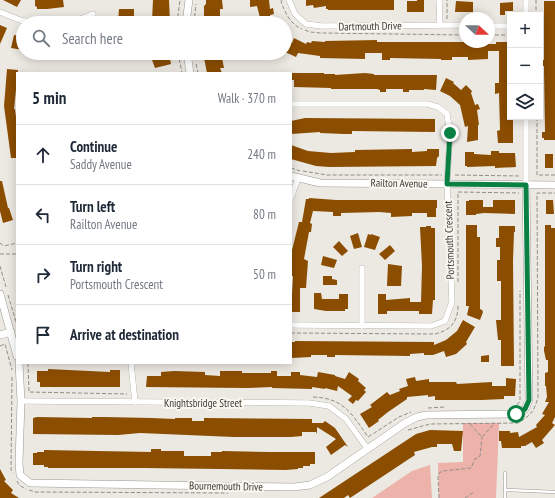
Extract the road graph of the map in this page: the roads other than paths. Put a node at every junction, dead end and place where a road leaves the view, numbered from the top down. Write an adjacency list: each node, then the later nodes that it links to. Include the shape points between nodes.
1 (189, 0): 9 (street)
2 (289, 0): 11 (street, Dartmouth Drive, via 295,14 306,24)
3 (439, 0): 11 (street)
4 (526, 0): 6 (street)
5 (0, 12): 10 (street)
6 (526, 12)
7 (93, 14): 8 (street)
8 (88, 16)
9 (187, 16)
10 (16, 18)
11 (440, 25): 12 (street, Dartmouth Drive)
12 (459, 25)
13 (495, 26): 14 (street)
14 (507, 26)
15 (188, 60): 16 (street)
16 (190, 72)
17 (292, 104): 20 (street, Portsmouth Crescent, via 427,104 438,107 447,114 450,133)
18 (526, 120): 21 (street)
19 (294, 177): 20 (street, Railton Avenue, via 320,183); 23 (street)
20 (447, 184): 21 (street, Railton Avenue); 27 (street, Portsmouth Crescent, via 452,302 445,321 431,326)
21 (526, 185): 22 (street, Railton Avenue); 35 (street, Bournemouth Drive, via 529,400 525,409 516,414 417,417)
22 (555, 185)
23 (292, 191)
24 (362, 268): 27 (street)
25 (0, 294): 28 (street)
26 (292, 325): 27 (street, Portsmouth Crescent)
27 (362, 326)
28 (10, 332): 29 (street); 30 (street)
29 (0, 335)
30 (16, 353)
31 (19, 364): 33 (street, Bournemouth Drive)
32 (131, 364): 34 (street)
33 (21, 401): 34 (street, Knightsbridge Street); 35 (street, Bournemouth Drive, via 20,475 30,483 294,487 310,485 327,476)
34 (135, 402): 35 (street, Knightsbridge Street, via 309,403 329,406 346,419)
35 (367, 448)
36 (505, 473): 37 (lane)
37 (505, 490): 38 (lane); 39 (lane)
38 (555, 492)
39 (505, 498)

